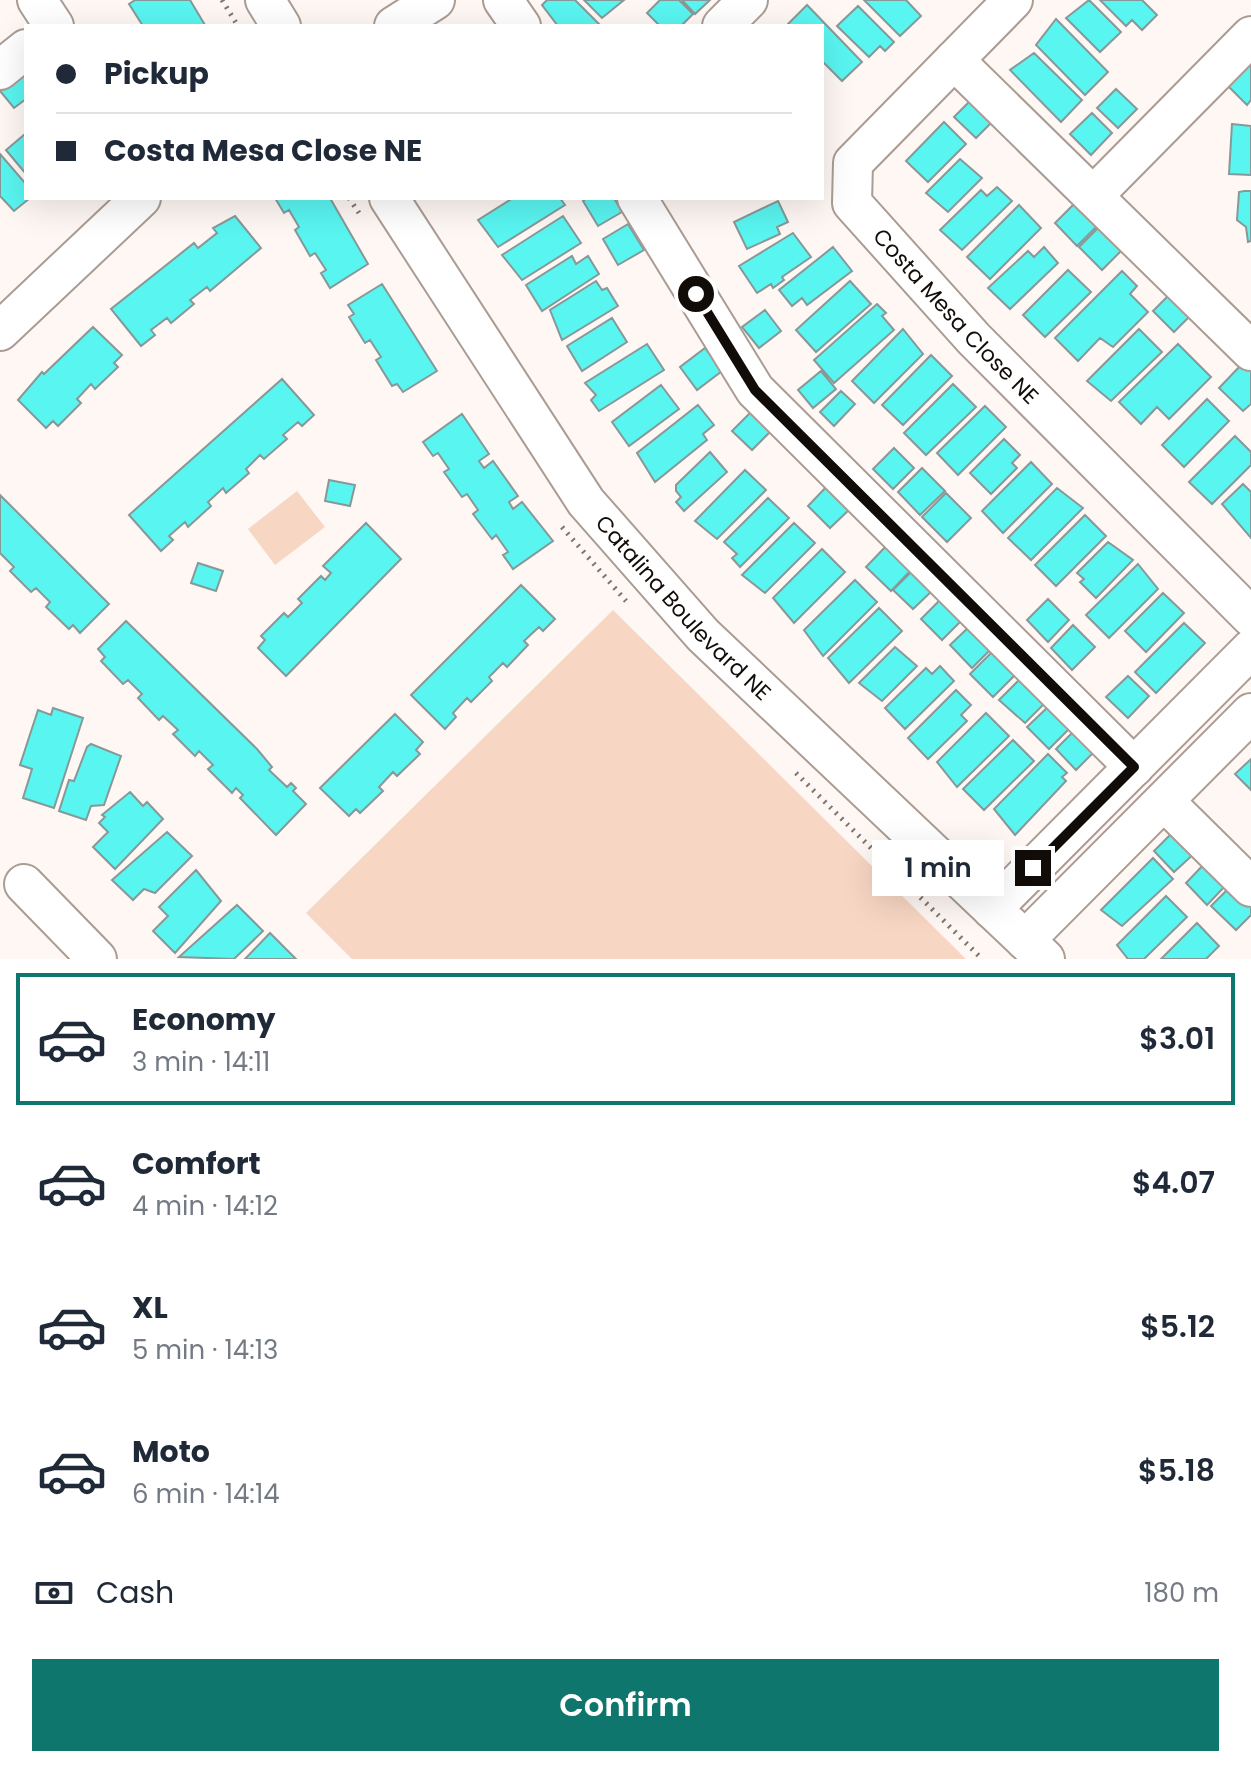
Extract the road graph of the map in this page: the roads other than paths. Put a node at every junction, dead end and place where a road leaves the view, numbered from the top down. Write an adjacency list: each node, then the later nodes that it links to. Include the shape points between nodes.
1 (37, 0): 7 (street)
2 (265, 0): 8 (street)
3 (435, 0): 9 (street)
4 (503, 0): 10 (street)
5 (748, 0): 11 (street)
6 (1013, 0): 14 (street, Costa Mesa Close NE)
7 (53, 24)
8 (280, 24)
9 (397, 24)
10 (520, 24)
11 (724, 24)
12 (1251, 36): 16 (street)
13 (24, 51): 15 (street)
14 (954, 60): 16 (street); 22 (street, Costa Mesa Close NE, via 853,163 852,203 974,339)
15 (0, 70)
16 (1093, 196): 21 (street)
17 (139, 200): 20 (street)
18 (390, 200): 29 (street, Catalina Boulevard NE, via 586,502 703,635)
19 (638, 200): 25 (street, via 755,390)
20 (0, 331)
21 (1251, 351)
22 (1251, 617)
23 (1251, 649): 25 (street)
24 (1251, 713): 26 (street)
25 (1134, 767): 29 (street)
26 (1164, 801): 28 (street); 30 (street)
27 (24, 884): 31 (street)
28 (1251, 887)
29 (992, 909): 30 (street, Catalina Boulevard NE)
30 (1035, 949)
31 (97, 959)

